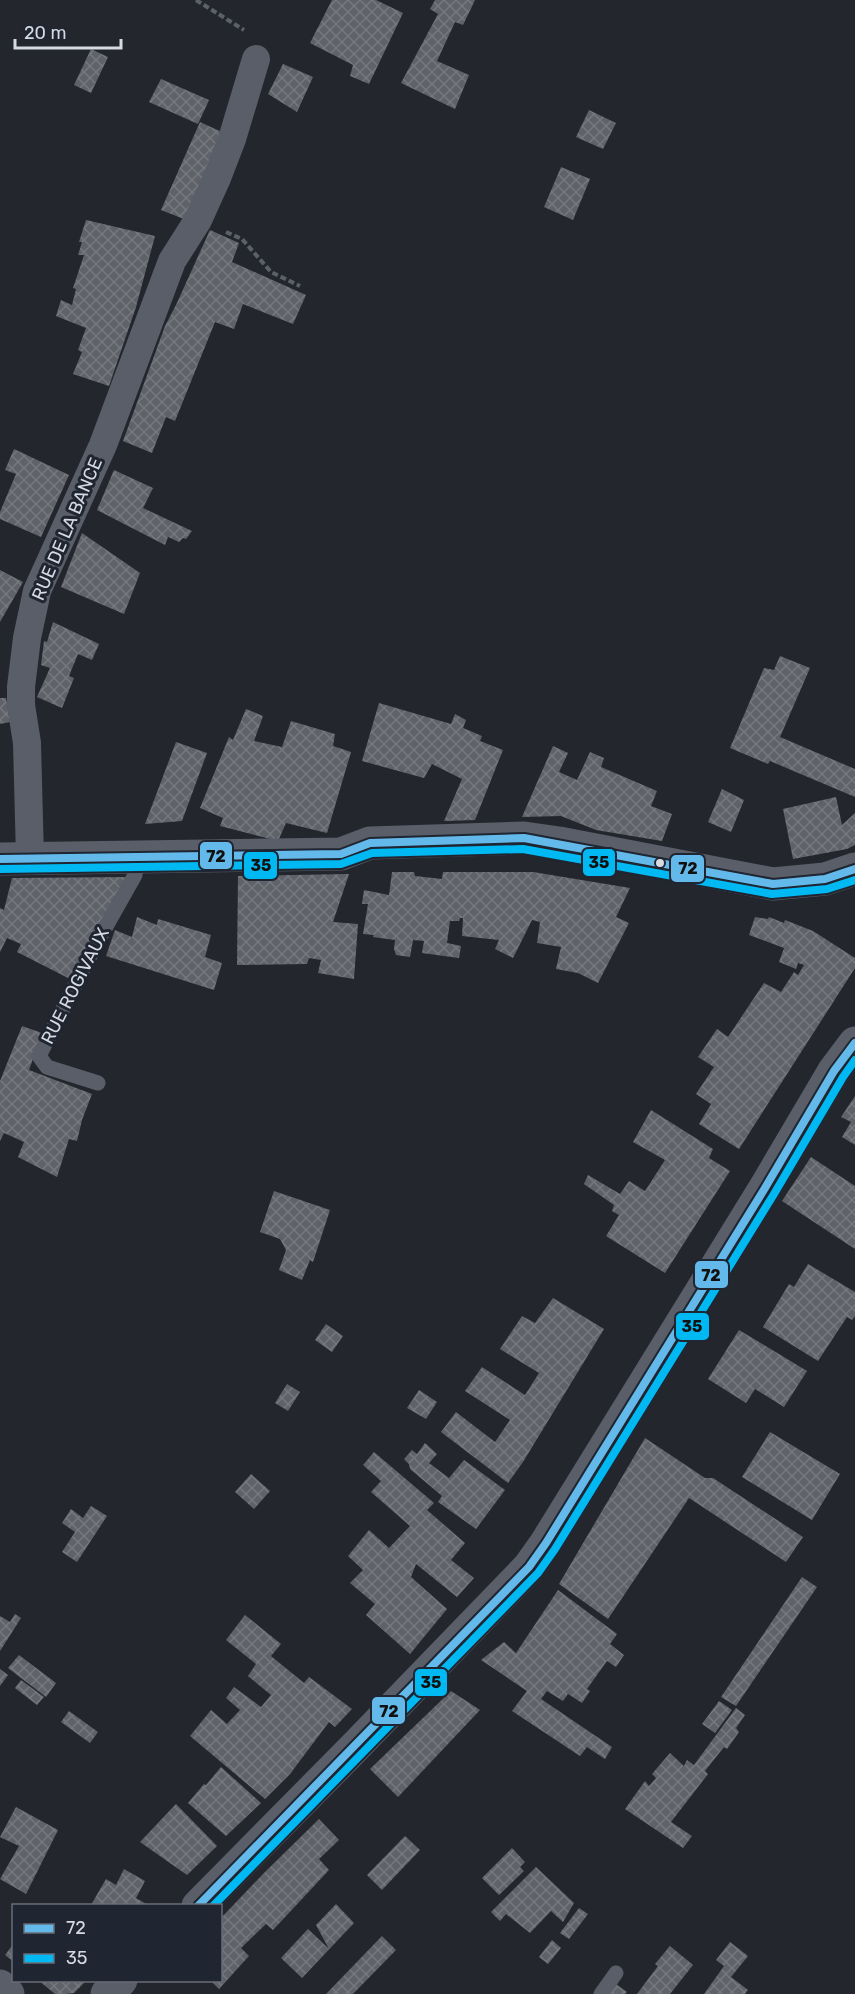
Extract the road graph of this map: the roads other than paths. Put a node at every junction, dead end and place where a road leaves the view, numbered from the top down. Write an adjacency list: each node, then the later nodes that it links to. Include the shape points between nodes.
1 (256, 59): 3 (street, RUE DE LA BANCE, via 232,139 198,220 172,261 103,445 37,591 21,687 27,743)
2 (137, 856): 3 (street); 4 (street, via 341,854 370,843 524,838 773,884 825,879); 6 (lane, RUE ROGIVAUX, via 135,875 39,1056 47,1067)
3 (15, 858)
4 (855, 869)
5 (855, 1043): 7 (street, via 834,1071 529,1567)
6 (98, 1083)
7 (199, 1904)
8 (616, 1973): 13 (lane)
9 (119, 1982): 12 (street)
10 (0, 1986): 11 (street)
11 (8, 1994)
12 (107, 1994)
13 (601, 1994)

